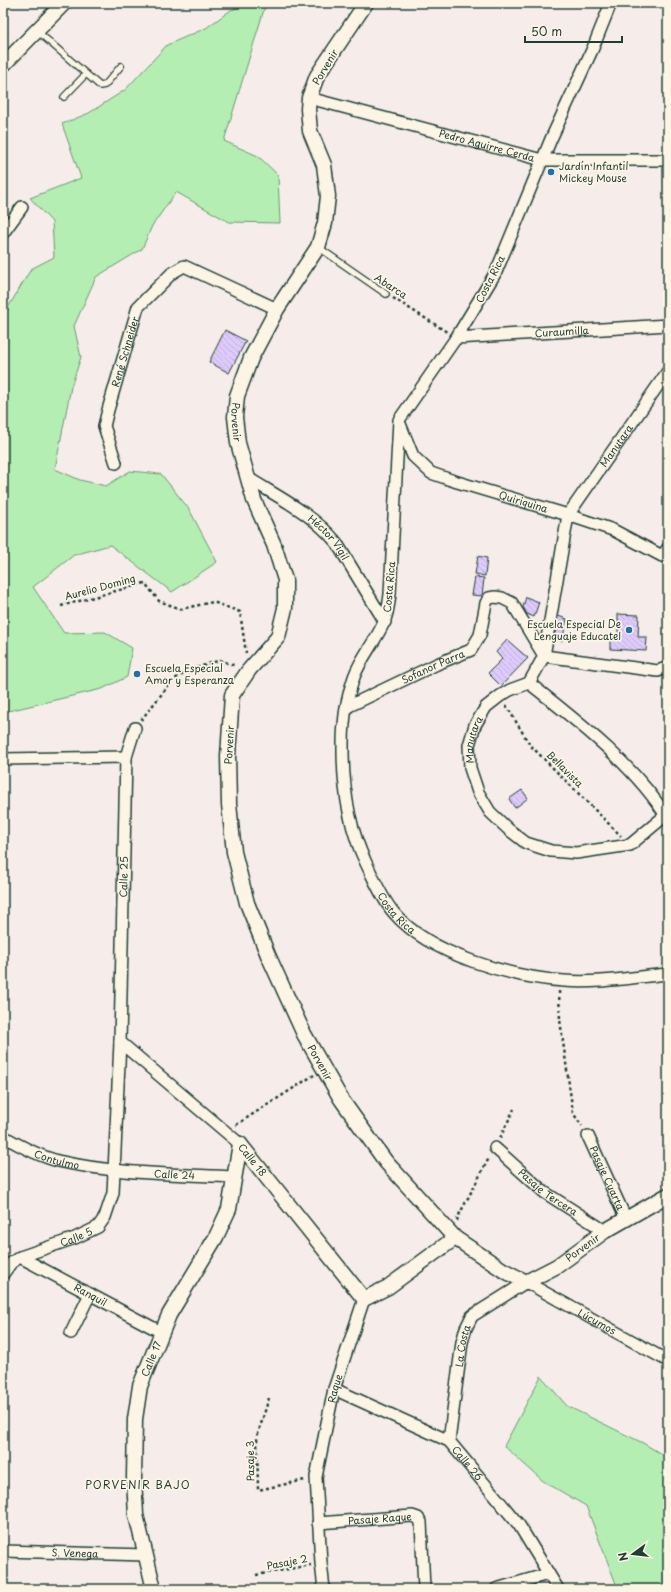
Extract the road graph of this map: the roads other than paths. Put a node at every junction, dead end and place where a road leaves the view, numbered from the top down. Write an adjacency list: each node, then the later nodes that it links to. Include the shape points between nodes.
1 (366, 3): 9 (street, Porvenir, via 317,76)
2 (611, 3): 10 (street, Costa Rica)
3 (62, 4): 4 (street)
4 (37, 30): 5 (street); 7 (lane)
5 (3, 65)
6 (121, 66): 7 (lane, via 105,85 100,86)
7 (86, 74): 8 (lane)
8 (64, 98)
9 (309, 98): 10 (street, Pedro Aguirre Cerda); 14 (street, Porvenir, via 310,131 324,165 328,196 325,224)
10 (542, 160): 11 (street, Pedro Aguirre Cerda); 18 (street, Costa Rica, via 496,272)
11 (668, 160)
12 (22, 207): 13 (street)
13 (3, 233)
14 (318, 247): 15 (lane, Abarca); 16 (street, Porvenir)
15 (386, 294)
16 (277, 309): 21 (street, René Schneider, via 184,266 172,272 138,307 104,426); 22 (street, Porvenir, via 251,358 237,396 235,417 238,443)
17 (668, 325): 18 (street, Curaumilla)
18 (456, 338): 20 (street, Costa Rica)
19 (668, 371): 23 (street, Manutara)
20 (399, 420): 23 (street, Quiriquina, via 413,456 431,473); 25 (street, Costa Rica, via 390,594)
21 (116, 463)
22 (248, 478): 25 (street, Héctor Vigil, via 326,530); 46 (street, Porvenir, via 285,580 285,608 278,636 232,695 228,756 229,804 234,852 247,903 304,1034 341,1099 386,1162)
23 (568, 515): 24 (street, Quiriquina, via 613,530 662,556); 26 (street, Manutara)
24 (668, 548)
25 (385, 622): 30 (street, Costa Rica, via 354,677)
26 (544, 656): 27 (street); 29 (street, Manutara); 30 (street, Sofanor Parra, via 512,603 502,598 489,598 480,635 471,650)
27 (663, 669): 28 (street)
28 (668, 677)
29 (529, 683): 34 (street, via 577,721 640,780); 34 (street, Manutara, via 500,696 486,707 475,725 469,745 470,768 478,792 490,812 526,843 552,852 576,853 630,845)
30 (347, 707): 35 (street, Costa Rica, via 343,724 346,800 358,846 394,912 416,934 434,945 501,970 558,980 605,981)
31 (135, 728): 32 (street, Calle 25)
32 (126, 757): 33 (street); 36 (street, Calle 25)
33 (3, 759)
34 (667, 817)
35 (668, 974)
36 (120, 1042): 39 (street, Calle 18); 41 (street, Calle 25)
37 (3, 1136): 41 (street, Contulmo, via 23,1148 57,1161)
38 (588, 1136): 44 (street, Pasaje Cuarta)
39 (240, 1144): 42 (street, Calle 17); 51 (street, Calle 18)
40 (495, 1148): 45 (street, Pasaje Tercera, via 544,1192)
41 (115, 1171): 42 (street, Calle 24); 47 (street, Calle 5, via 113,1193 105,1217 98,1227 75,1238)
42 (234, 1177): 52 (street, Calle 17, via 229,1209 216,1237)
43 (668, 1195): 44 (street, Porvenir)
44 (626, 1220): 45 (street, Porvenir)
45 (605, 1232): 49 (street, Porvenir, via 557,1266)
46 (455, 1238): 49 (street, Porvenir); 51 (street, via 388,1287)
47 (20, 1257): 48 (street, Calle 5, via 11,1263); 50 (street, Ranquil)
48 (3, 1274)
49 (526, 1282): 54 (street, Lúcumos); 56 (street, La Costa, via 472,1316 466,1328)
50 (90, 1294): 52 (street, Ranquil); 53 (street)
51 (364, 1299): 55 (street, Raque)
52 (161, 1332): 59 (street, Calle 17, via 140,1386 135,1419 136,1516)
53 (71, 1333)
54 (668, 1361)
55 (334, 1389): 56 (street, Calle 26); 57 (street, Raque, via 316,1477)
56 (449, 1441): 60 (street, Calle 26, via 519,1525)
57 (318, 1523): 62 (street, Raque); 63 (street, Pasaje Raque, via 412,1516 418,1518 421,1522)
58 (3, 1551): 59 (street, S. Venega)
59 (146, 1555): 61 (street, Calle 17)
60 (548, 1574): 64 (street); 65 (street, Calle 26)
61 (154, 1589)
62 (324, 1589)
63 (424, 1589)
64 (496, 1589)
65 (558, 1589)

